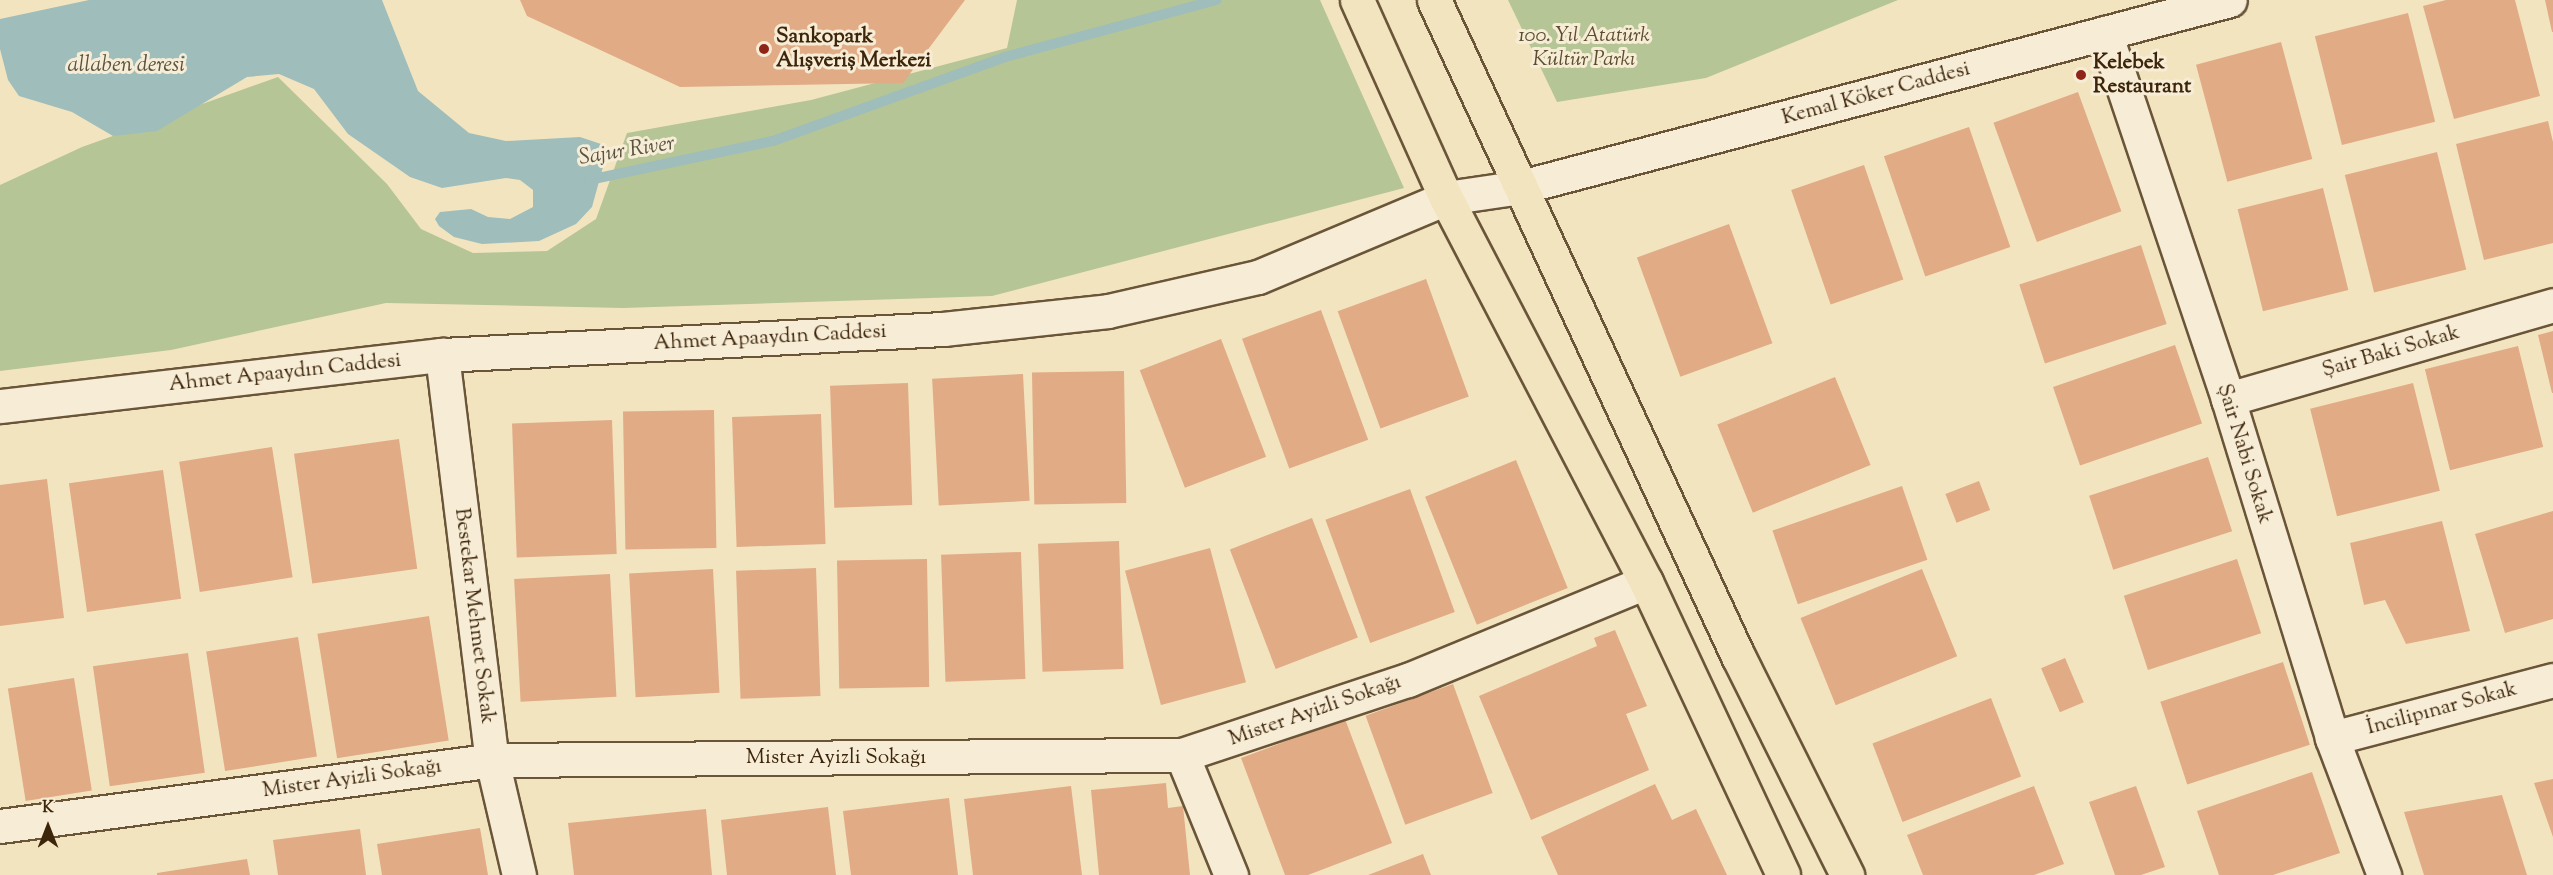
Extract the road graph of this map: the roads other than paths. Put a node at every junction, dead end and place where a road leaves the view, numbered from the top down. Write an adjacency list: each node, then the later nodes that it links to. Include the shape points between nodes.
1 (1357, 0): 6 (main road)
2 (1434, 0): 5 (main road)
3 (2230, 0): 4 (street, Kemal Köker Caddesi)
4 (2105, 33): 5 (street, Kemal Köker Caddesi); 9 (street, Şair Nabi Sokak)
5 (1521, 187): 6 (street, Ahmet Apaaydın Caddesi); 20 (main road, via 1738,656)
6 (1446, 198): 8 (street, Ahmet Apaaydın Caddesi, via 1258,277 1108,311 943,329); 11 (main road)
7 (2553, 305): 9 (street, Şair Baki Sokak)
8 (442, 355): 10 (street, Ahmet Apaaydın Caddesi); 15 (street, Bestekar Mehmet Sokak)
9 (2228, 399): 13 (street, Şair Nabi Sokak)
10 (0, 406)
11 (1646, 582): 14 (street, Mister Ayizli Sokağı, via 1408,680); 19 (main road)
12 (2553, 680): 13 (street, İncilipınar Sokak)
13 (2332, 738): 21 (street, Şair Nabi Sokak)
14 (1182, 755): 15 (street, Mister Ayizli Sokağı); 18 (street)
15 (492, 760): 16 (street, Mister Ayizli Sokağı); 17 (street, Bestekar Mehmet Sokak)
16 (0, 826)
17 (519, 875)
18 (1231, 875)
19 (1783, 875)
20 (1847, 875)
21 (2384, 875)

